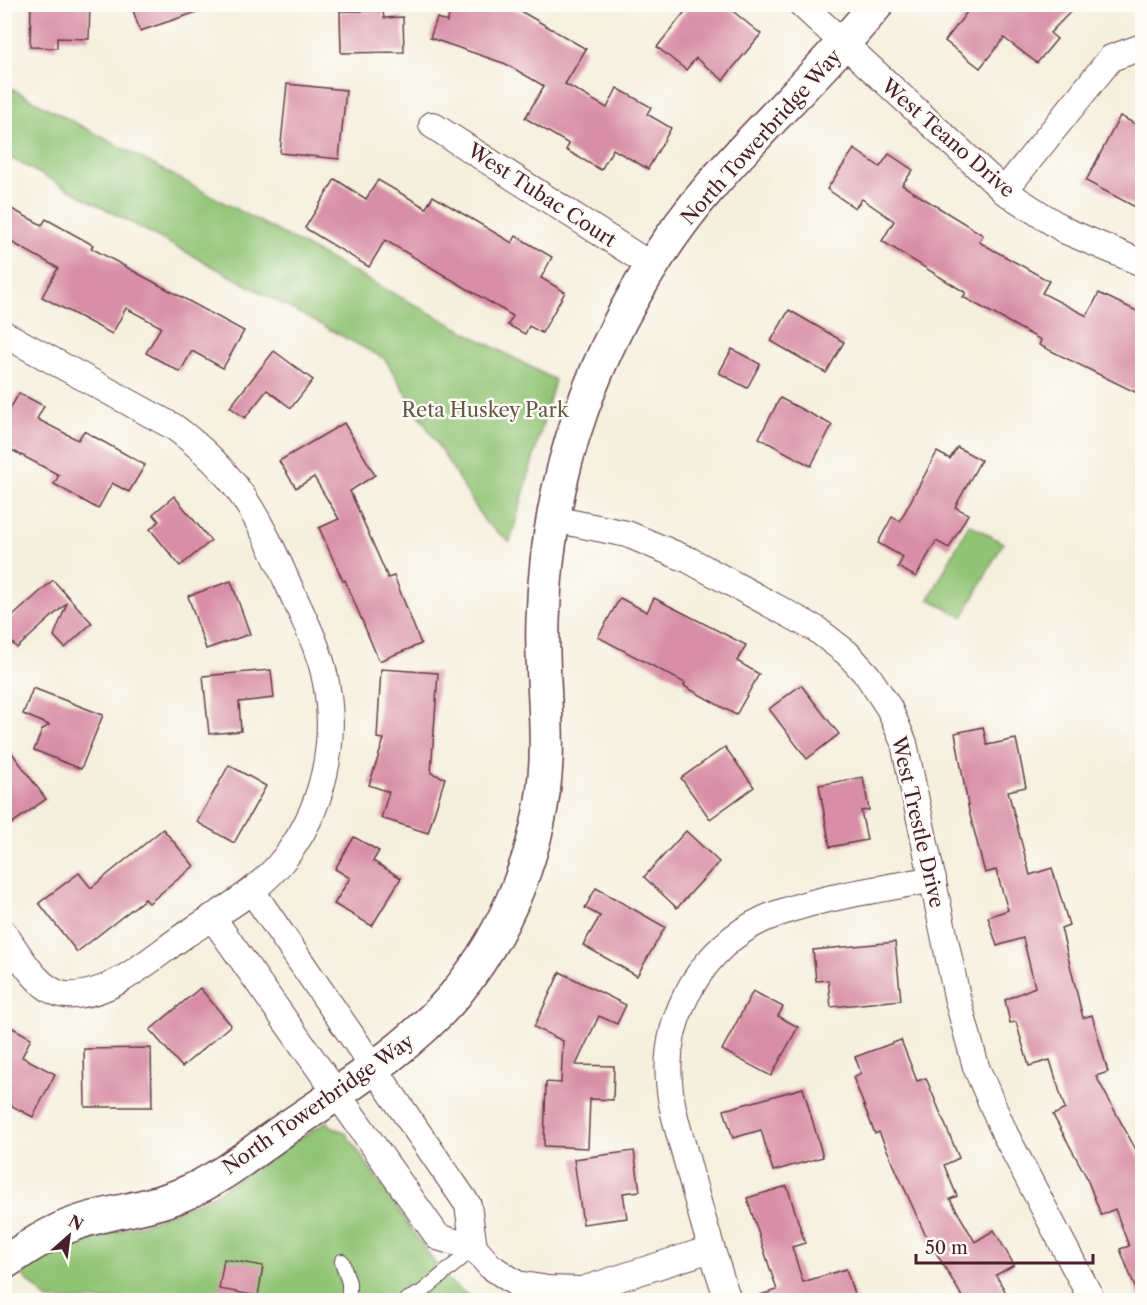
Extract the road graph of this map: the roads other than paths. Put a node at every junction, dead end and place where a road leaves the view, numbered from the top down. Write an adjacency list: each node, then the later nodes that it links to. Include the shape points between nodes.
1 (801, 4): 3 (street, West Teano Drive)
2 (877, 4): 3 (street, North Towerbridge Way)
3 (844, 45): 6 (street, West Teano Drive); 8 (street, North Towerbridge Way, via 712,185)
4 (1143, 47): 6 (street, via 1111,58)
5 (432, 125): 8 (street, West Tubac Court)
6 (1004, 191): 7 (street, West Teano Drive, via 1066,231)
7 (1143, 263)
8 (652, 266): 10 (street, North Towerbridge Way, via 624,314 581,411)
9 (4, 334): 12 (street, via 151,413 196,443 234,482 263,528 323,668 330,728 326,768 311,815 297,842)
10 (553, 519): 11 (street, West Trestle Drive, via 627,534 689,560 816,629 847,653 889,708 904,743); 15 (street, North Towerbridge Way, via 543,620 546,764 541,806 523,874 490,944 453,996 414,1038)
11 (933, 879): 18 (street, via 802,906 764,919 731,939 708,961 692,985 672,1036 669,1080 674,1114); 24 (street, West Trestle Drive, via 957,998 976,1066 1005,1134)
12 (252, 891): 13 (street); 15 (street)
13 (212, 917): 14 (street, via 104,989 65,995 38,981); 16 (street)
14 (4, 933)
15 (374, 1068): 16 (street, North Towerbridge Way); 17 (street, via 468,1205)
16 (336, 1093): 17 (street, via 438,1237); 20 (street, North Towerbridge Way, via 187,1193 72,1225)
17 (474, 1248): 18 (street, via 490,1266 518,1284 582,1290); 22 (lane, via 431,1286)
18 (711, 1250): 23 (street)
19 (342, 1262): 21 (lane, via 349,1283)
20 (4, 1263)
21 (349, 1300)
22 (405, 1300)
23 (728, 1300)
24 (1092, 1300)

